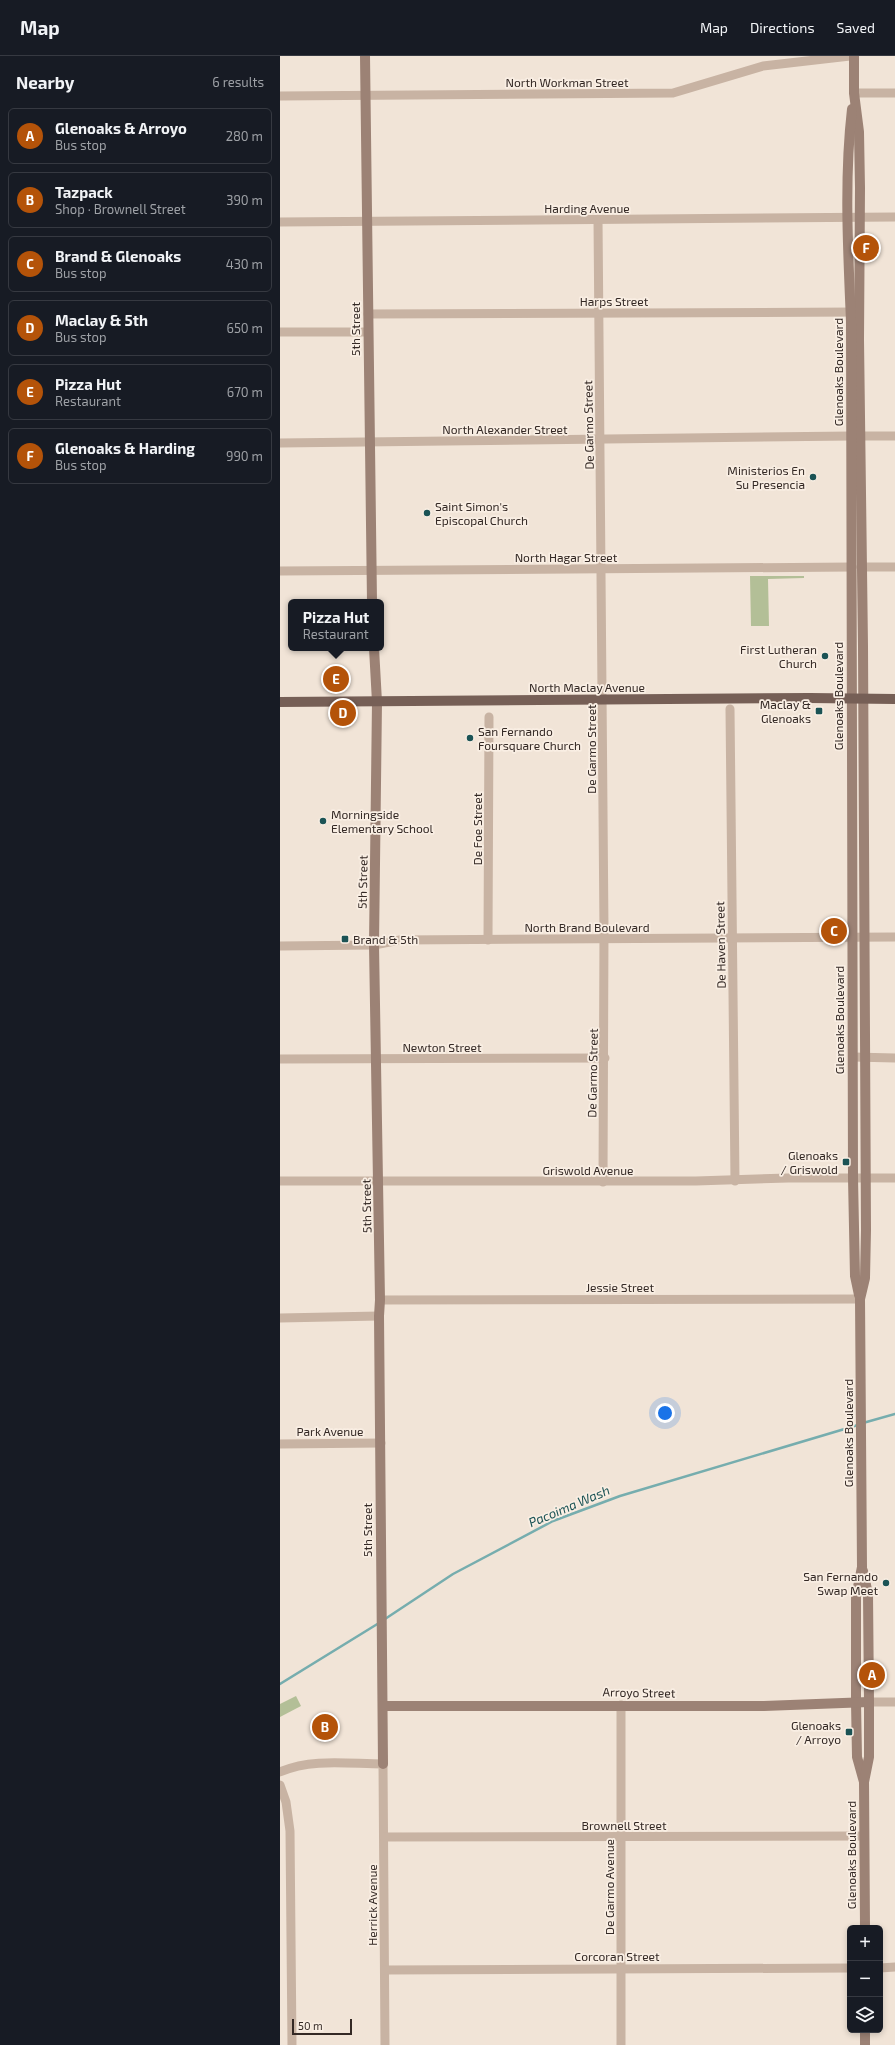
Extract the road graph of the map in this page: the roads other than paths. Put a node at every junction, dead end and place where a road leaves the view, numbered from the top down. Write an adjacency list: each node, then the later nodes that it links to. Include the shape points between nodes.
1 (365, 56): 7 (main road, 5th Street)
2 (850, 56): 7 (street, North Workman Street, via 763,66 672,93)
3 (854, 56): 4 (main road, Glenoaks Boulevard)
4 (854, 93): 5 (street); 8 (main road, Glenoaks Boulevard, via 849,132); 9 (main road, Glenoaks Boulevard, via 859,132)
5 (895, 93)
6 (280, 96): 7 (street, North Workman Street)
7 (366, 96): 12 (main road, 5th Street)
8 (848, 218): 9 (street, Harding Avenue); 11 (street, Harding Avenue); 14 (main road, Glenoaks Boulevard)
9 (861, 218): 10 (street, Harding Avenue); 14 (main road, Glenoaks Boulevard)
10 (895, 218)
11 (598, 220): 12 (street, Harding Avenue); 15 (street, De Garmo Street)
12 (367, 221): 13 (street, Harding Avenue); 16 (main road, 5th Street)
13 (280, 222)
14 (855, 312): 15 (street, Harps Street); 19 (main road, Glenoaks Boulevard)
15 (598, 313): 16 (street, Harps Street); 21 (street, De Garmo Street)
16 (368, 314): 18 (main road, 5th Street)
17 (280, 332): 18 (street)
18 (368, 332): 22 (main road, 5th Street)
19 (856, 436): 20 (street, North Alexander Street); 21 (street, North Alexander Street); 24 (main road, Glenoaks Boulevard)
20 (895, 436)
21 (600, 440): 22 (street, North Alexander Street); 26 (street, De Garmo Street)
22 (369, 442): 23 (street, North Alexander Street); 27 (main road, 5th Street)
23 (280, 443)
24 (856, 567): 25 (street, North Hagar Street); 26 (street, North Hagar Street); 31 (main road, Glenoaks Boulevard); 34 (main road, Glenoaks Boulevard)
25 (895, 567)
26 (602, 569): 27 (street, North Hagar Street); 33 (street, De Garmo Street)
27 (371, 570): 28 (street, North Hagar Street); 29 (main road, 5th Street)
28 (280, 571)
29 (372, 599)
30 (374, 651): 36 (main road, 5th Street)
31 (851, 699): 33 (main road, North Maclay Avenue); 34 (main road, North Maclay Avenue); 39 (main road, Glenoaks Boulevard)
32 (895, 699): 34 (main road, North Maclay Avenue)
33 (603, 700): 36 (main road, North Maclay Avenue); 43 (street, De Garmo Street)
34 (863, 700): 40 (main road, Glenoaks Boulevard)
35 (280, 702): 36 (main road, North Maclay Avenue)
36 (377, 702): 45 (main road, 5th Street)
37 (730, 709): 42 (street, De Haven Street)
38 (489, 717): 44 (street, De Foe Street)
39 (852, 937): 40 (street, North Brand Boulevard); 42 (street, North Brand Boulevard); 47 (main road, Glenoaks Boulevard)
40 (864, 937): 41 (street, North Brand Boulevard); 49 (main road, Glenoaks Boulevard)
41 (895, 937)
42 (732, 938): 43 (street, North Brand Boulevard); 58 (street, De Haven Street)
43 (604, 939): 44 (street, North Brand Boulevard); 48 (street, De Garmo Street)
44 (488, 940): 45 (street, North Brand Boulevard, via 400,940)
45 (374, 944): 46 (street, North Brand Boulevard); 51 (main road, 5th Street)
46 (280, 946)
47 (853, 1057): 49 (street); 53 (main road, Glenoaks Boulevard)
48 (605, 1058): 51 (street, Newton Street); 59 (street, De Garmo Street)
49 (865, 1058): 50 (street); 54 (main road, Glenoaks Boulevard)
50 (895, 1058)
51 (376, 1059): 52 (street, Newton Street); 56 (main road, 5th Street)
52 (280, 1060)
53 (853, 1178): 54 (street, Griswold Avenue); 58 (street, Griswold Avenue); 60 (main road, Glenoaks Boulevard, via 855,1276)
54 (866, 1178): 55 (street, Griswold Avenue); 60 (main road, Glenoaks Boulevard, via 865,1278)
55 (895, 1178)
56 (378, 1180): 57 (street, Griswold Avenue); 59 (street, Griswold Avenue); 61 (main road, 5th Street)
57 (280, 1181)
58 (734, 1181): 59 (street, Griswold Avenue)
59 (602, 1182)
60 (860, 1299): 61 (street, Jessie Street); 66 (main road, Glenoaks Boulevard)
61 (380, 1300): 62 (main road, 5th Street)
62 (379, 1316): 63 (street); 64 (main road, 5th Street)
63 (280, 1318)
64 (381, 1443): 65 (street, Park Avenue); 71 (main road, 5th Street)
65 (280, 1444)
66 (862, 1567): 67 (main road, Glenoaks Boulevard, via 856,1597); 68 (main road, Glenoaks Boulevard, via 868,1594)
67 (856, 1702): 68 (main road, Arroyo Street); 70 (main road, Arroyo Street, via 756,1706); 74 (main road, Glenoaks Boulevard, via 857,1758)
68 (869, 1702): 69 (street, Arroyo Street); 74 (main road, Glenoaks Boulevard, via 869,1758)
69 (895, 1702)
70 (621, 1705): 71 (main road, Arroyo Street); 78 (street, De Garmo Avenue)
71 (383, 1706): 72 (main road, 5th Street)
72 (383, 1764): 73 (street, via 308,1763); 77 (street, Herrick Avenue)
73 (280, 1772)
74 (864, 1782): 76 (main road, Glenoaks Boulevard)
75 (280, 1785): 86 (street, via 286,1802 290,1831)
76 (864, 1836): 78 (street, Brownell Street); 79 (main road, Glenoaks Boulevard)
77 (384, 1837): 78 (street, Brownell Street); 84 (street, Herrick Avenue)
78 (621, 1837): 80 (street, De Garmo Avenue)
79 (865, 1925)
80 (621, 1967): 82 (street, Corcoran Street); 84 (street, Corcoran Street); 88 (street, De Garmo Avenue)
81 (895, 1967): 83 (street)
82 (847, 1968)
83 (883, 1968)
84 (385, 1970): 87 (street, Herrick Avenue)
85 (865, 2033): 89 (main road)
86 (292, 2045)
87 (385, 2045)
88 (621, 2045)
89 (865, 2045)

